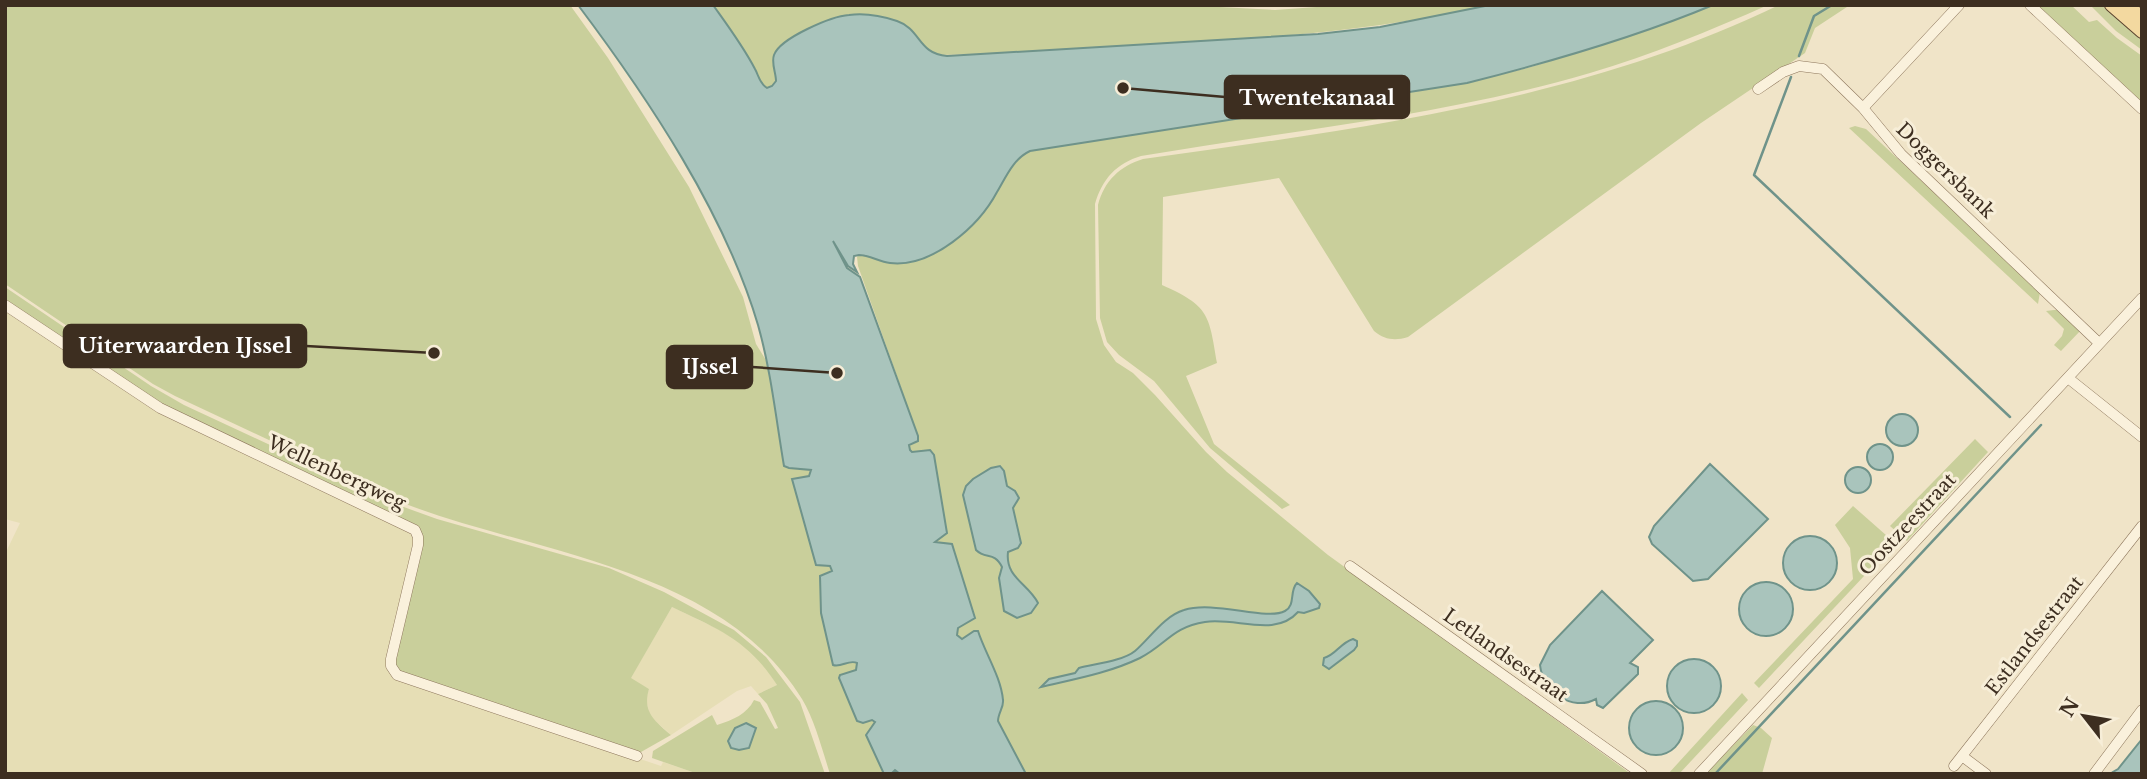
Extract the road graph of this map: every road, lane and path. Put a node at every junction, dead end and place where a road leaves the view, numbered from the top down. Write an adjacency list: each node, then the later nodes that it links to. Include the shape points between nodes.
1 (1959, 5): 8 (street)
2 (2030, 5): 9 (street)
3 (2111, 5): 6 (main road)
4 (2127, 5): 5 (main road)
5 (2142, 16)
6 (2142, 32)
7 (1758, 89): 8 (street, Doggersbank, via 1783,72 1816,66)
8 (1863, 108): 12 (street, Doggersbank, via 1901,154)
9 (2142, 109)
10 (2142, 298): 12 (street, Oostzeestraat)
11 (5, 304): 18 (street, Wellenbergweg, via 160,408 415,530 418,545 391,659 397,675)
12 (2099, 343): 13 (street, Oostzeestraat)
13 (2068, 378): 14 (street); 22 (street, Oostzeestraat)
14 (2142, 437)
15 (2142, 526): 19 (street, Estlandsestraat)
16 (1350, 566): 21 (street, Letlandsestraat)
17 (2142, 710): 24 (street)
18 (638, 756)
19 (1962, 756): 20 (street, Estlandsestraat); 23 (street)
20 (1954, 766)
21 (1642, 774)
22 (1699, 774)
23 (1986, 774)
24 (2094, 774)

